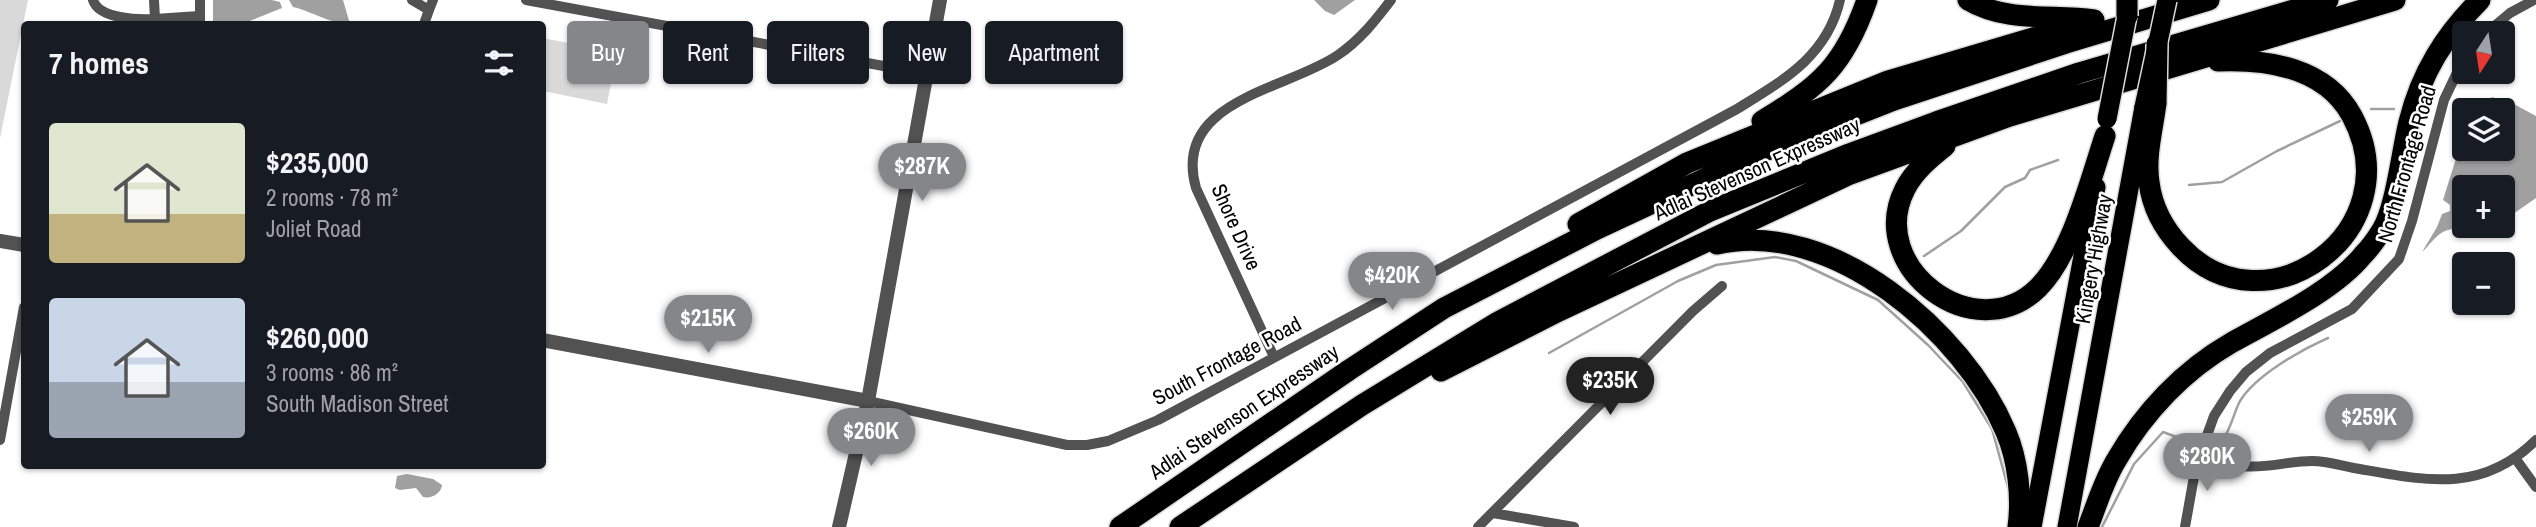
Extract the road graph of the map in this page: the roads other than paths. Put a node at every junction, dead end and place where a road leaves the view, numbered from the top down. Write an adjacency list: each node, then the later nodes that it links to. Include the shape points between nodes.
1 (93, 0): 20 (street, via 103,12)
2 (154, 0): 20 (street)
3 (200, 0): 21 (street)
4 (412, 0): 18 (street)
5 (526, 0): 27 (street)
6 (940, 0): 23 (street)
7 (1391, 0): 41 (street, Shore Drive, via 1337,56 1224,109 1196,143 1192,169 1196,188)
8 (1840, 0): 41 (street, South Frontage Road, via 1825,35 1791,76 1703,128)
9 (1867, 0): 33 (highway, via 1841,58 1821,81 1800,98)
10 (1968, 0): 22 (highway, via 2002,14)
11 (2158, 0): 22 (highway)
12 (2167, 0): 25 (highway, bridge)
13 (2209, 0): 38 (highway, Adlai Stevenson Expressway, via 1894,100 1762,152 1597,229)
14 (2329, 0): 43 (highway, Adlai Stevenson Expressway, via 2079,73 1849,154 1710,211 1497,322)
15 (2395, 0): 26 (highway)
16 (2480, 0): 58 (highway, via 2435,53 2413,106 2383,228 2364,254 2329,285 2229,344 2176,384 2136,427 2116,460)
17 (2534, 0): 24 (street)
18 (431, 5)
19 (2127, 8): 32 (highway, Kingery Highway, bridge)
20 (155, 19): 21 (street)
21 (200, 20)
22 (2094, 20): 33 (highway, via 1888,81)
23 (936, 21)
24 (2500, 21)
25 (2157, 44): 30 (highway, bridge)
26 (2185, 64): 30 (highway, via 2259,60 2303,72 2336,94 2357,125 2366,162 2363,201 2341,242 2306,269 2275,278 2241,279 2190,257 2161,222 2153,202 2148,180); 31 (highway)
27 (883, 66)
28 (2452, 83): 46 (street, North Frontage Road, via 2399,259 2352,309 2270,353 2246,372 2214,416)
29 (925, 84): 42 (street)
30 (2150, 105): 57 (highway, Kingery Highway)
31 (2010, 116): 32 (highway, via 1946,145 1926,160 1905,190 1898,211 1897,229 1908,265 1920,282 1958,305 1990,309 2037,289 2078,217); 36 (highway, via 1848,175)
32 (2106, 128): 56 (highway, Kingery Highway)
33 (1687, 163): 38 (highway, via 1507,263)
34 (0, 241): 35 (street)
35 (21, 244)
36 (1688, 251): 43 (highway, via 1559,311 1398,396); 55 (highway, via 1739,239 1800,246 1856,269 1910,307 1961,359 2001,421 2017,473)
37 (1722, 286): 49 (street)
38 (1444, 309): 51 (highway, Adlai Stevenson Expressway)
39 (21, 324): 44 (street)
40 (546, 341): 42 (street)
41 (1274, 357): 42 (street, South Frontage Road, via 1158,420 1087,445 1067,445)
42 (868, 401): 50 (street)
43 (1362, 405): 52 (highway, Adlai Stevenson Expressway)
44 (0, 440)
45 (2536, 440): 47 (street)
46 (2201, 452): 47 (street, via 2241,466 2313,461 2438,480 2482,475); 59 (street, North Frontage Road)
47 (2515, 458): 48 (street)
48 (2536, 487)
49 (1493, 513): 53 (street); 54 (street)
50 (839, 527)
51 (1120, 527)
52 (1180, 527)
53 (1478, 527)
54 (1574, 527)
55 (2018, 527)
56 (2032, 527)
57 (2067, 527)
58 (2088, 527)
59 (2185, 527)

